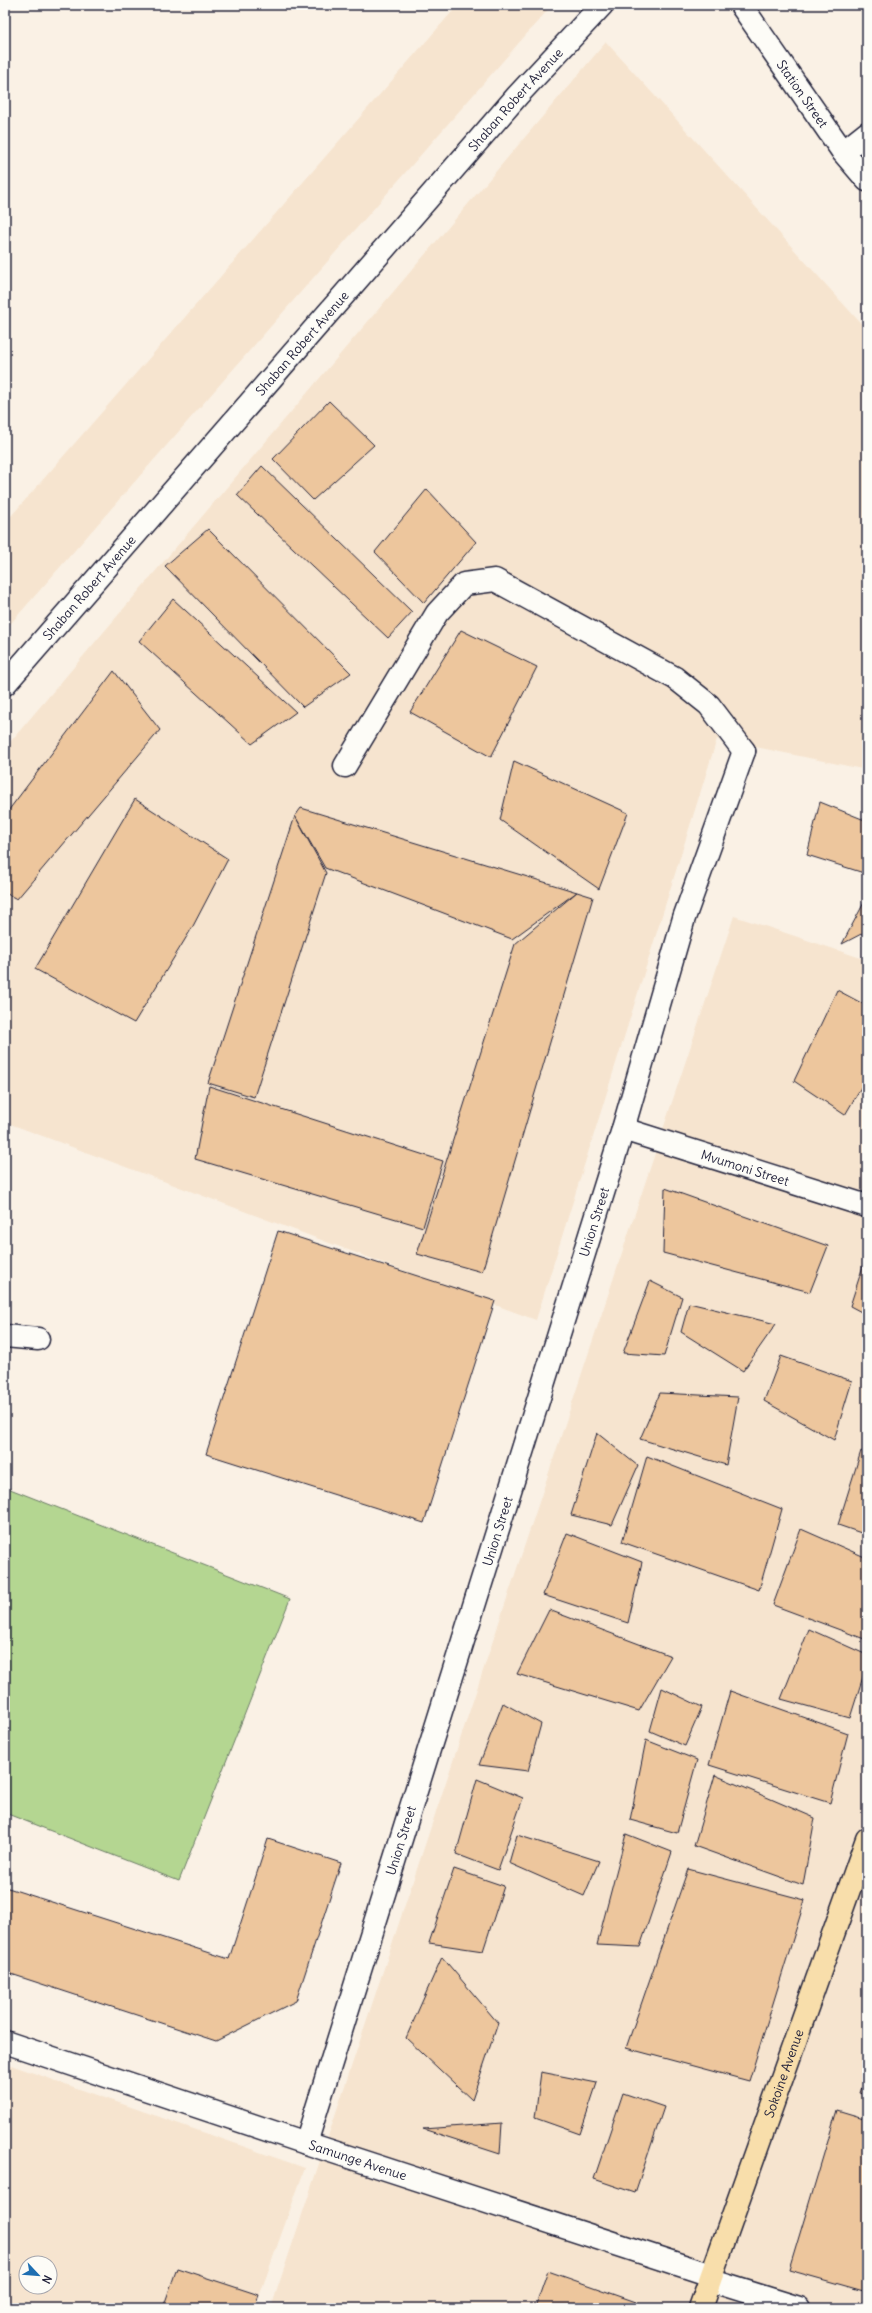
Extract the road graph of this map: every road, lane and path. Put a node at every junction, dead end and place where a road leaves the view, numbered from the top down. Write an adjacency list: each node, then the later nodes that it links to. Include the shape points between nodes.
1 (602, 5): 6 (street, Shaban Robert Avenue, via 518,94)
2 (741, 5): 4 (street, Station Street)
3 (867, 133): 4 (street)
4 (843, 152): 5 (street, Station Street)
5 (867, 180)
6 (5, 684)
7 (345, 766): 8 (street, Union Street, via 437,613 464,584 495,580 675,678 709,705 744,751 684,918)
8 (623, 1129): 9 (street, Mvumoni Street); 15 (street, Union Street)
9 (867, 1206)
10 (5, 1336): 11 (street)
11 (38, 1339)
12 (867, 1839): 13 (main road, Sokoine Avenue)
13 (863, 1861): 16 (main road, Sokoine Avenue)
14 (5, 2042): 15 (street, Samunge Avenue)
15 (306, 2144): 16 (street, Samunge Avenue)
16 (710, 2278): 17 (main road, Sokoine Avenue); 18 (street, Samunge Avenue)
17 (700, 2308)
18 (799, 2308)

